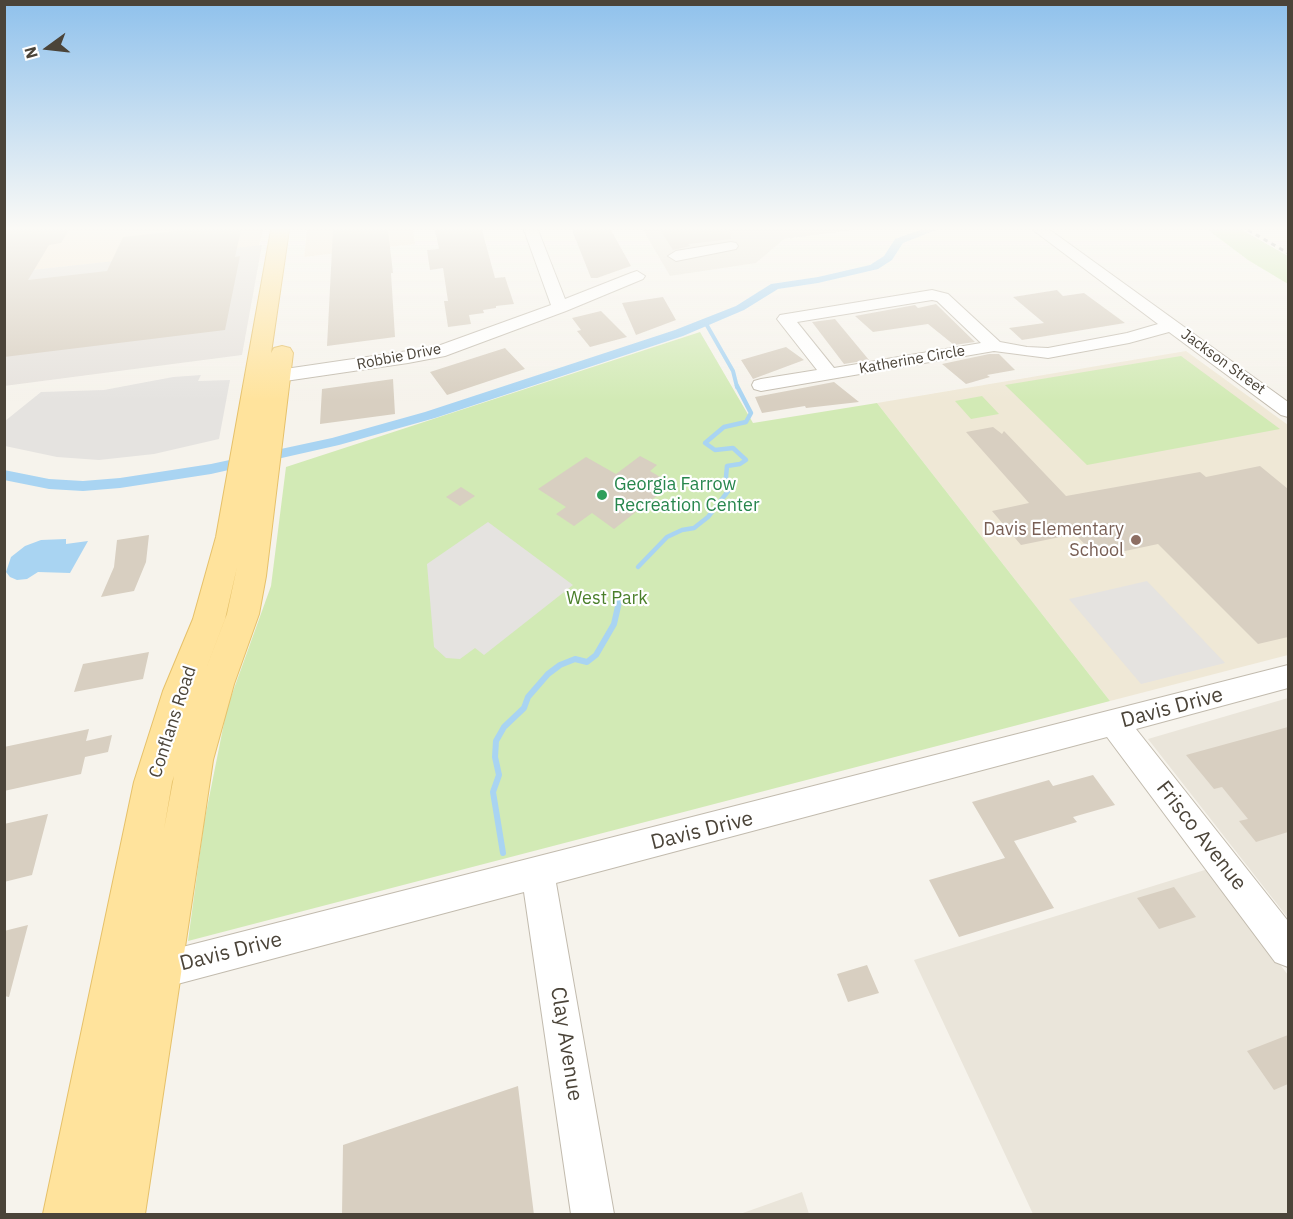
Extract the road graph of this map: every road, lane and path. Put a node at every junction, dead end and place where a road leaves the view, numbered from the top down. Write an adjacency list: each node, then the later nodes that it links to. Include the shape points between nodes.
1 (277, 287): 11 (main road, Conflans Road)
2 (287, 287): 10 (main road, Conflans Road)
3 (552, 287): 6 (street)
4 (610, 287): 6 (street, Robbie Drive)
5 (1118, 287): 7 (street, Jackson Street)
6 (560, 307): 10 (street, Robbie Drive, via 439,351)
7 (1172, 326): 8 (street, Katherine Circle, via 1048,353); 13 (street, Jackson Street)
8 (994, 346): 9 (street, Katherine Circle); 9 (street, Katherine Circle, via 942,297 932,295 786,319)
9 (829, 374): 12 (street, Katherine Circle)
10 (279, 376): 11 (street, Robbie Drive); 14 (main road, Conflans Road)
11 (258, 379): 14 (main road, Conflans Road)
12 (761, 385)
13 (1288, 411)
14 (259, 440): 19 (main road, Conflans Road, via 233,591 243,614 217,684)
15 (1288, 677): 16 (street, Davis Drive)
16 (1114, 723): 17 (street, Davis Drive); 18 (street, Frisco Avenue)
17 (538, 873): 19 (street, Davis Drive); 22 (street, Clay Avenue)
18 (1288, 949)
19 (136, 977): 20 (main road, Conflans Road); 21 (main road, Conflans Road)
20 (69, 1215)
21 (118, 1215)
22 (594, 1215)

